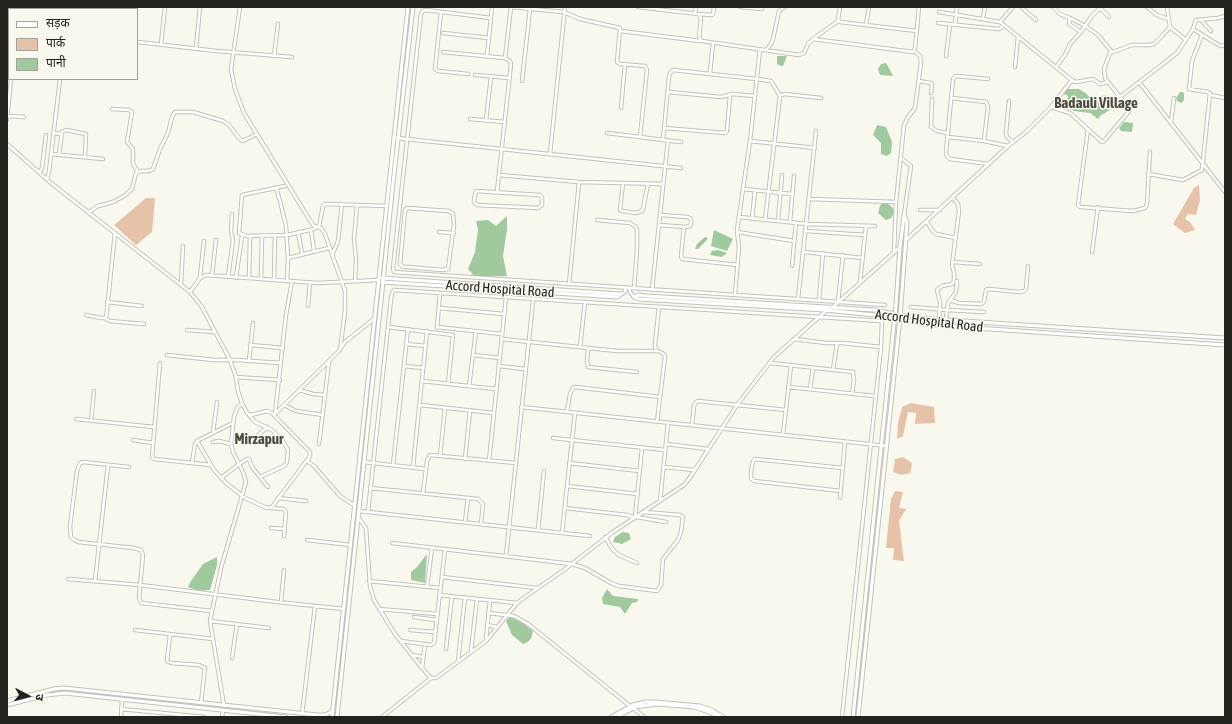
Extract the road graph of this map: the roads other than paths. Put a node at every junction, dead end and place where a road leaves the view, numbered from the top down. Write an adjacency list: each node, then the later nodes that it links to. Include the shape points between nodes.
1 (165, 7): 70 (street)
2 (200, 7): 72 (street)
3 (240, 7): 78 (street)
4 (408, 7): 135 (street)
5 (413, 7): 135 (street)
6 (492, 7): 40 (street)
7 (511, 7): 26 (street); 83 (street)
8 (565, 7): 33 (street)
9 (638, 7): 27 (street)
10 (676, 7): 31 (street)
11 (696, 7): 35 (street)
12 (714, 7): 36 (street, via 712,15)
13 (740, 7): 14 (street)
14 (762, 7)
15 (785, 7): 74 (street, via 779,11 773,39)
16 (840, 7): 46 (street)
17 (869, 7): 52 (street)
18 (919, 7): 58 (street)
19 (957, 7): 37 (street)
20 (985, 7): 41 (street)
21 (1013, 7): 47 (street)
22 (1021, 7): 44 (street)
23 (1053, 7): 42 (street, via 1060,14)
24 (1147, 7): 43 (street)
25 (1168, 7): 43 (street)
26 (522, 8): 29 (street)
27 (652, 8): 31 (street)
28 (1100, 8): 39 (street); 54 (street)
29 (530, 9): 30 (street); 97 (street)
30 (541, 9): 33 (street)
31 (675, 11): 35 (street)
32 (441, 12): 40 (street); 88 (street, via 435,69); 136 (street, via 424,10 421,14)
33 (564, 12): 57 (street, via 580,19 619,27); 151 (street)
34 (938, 12): 37 (street)
35 (695, 14): 36 (street)
36 (699, 14): 67 (street)
37 (956, 14): 41 (street); 51 (street)
38 (1225, 16): 45 (street)
39 (1109, 17)
40 (491, 18): 64 (street)
41 (983, 18): 47 (street)
42 (1070, 18): 54 (street); 60 (street, via 1069,24)
43 (1168, 19): 55 (street)
44 (1036, 20)
45 (1200, 20): 56 (street, via 1196,21); 59 (street)
46 (838, 21): 52 (street); 65 (street)
47 (1000, 22): 53 (street)
48 (938, 23): 50 (street)
49 (278, 24): 79 (street)
50 (950, 24): 51 (street); 81 (street)
51 (955, 24): 53 (street, via 998,29)
52 (866, 25): 58 (street)
53 (1003, 25): 63 (street)
54 (1085, 26): 60 (street); 77 (street, via 1098,35)
55 (1170, 27): 66 (street); 77 (street, via 1154,44 1132,45)
56 (1193, 29): 62 (street); 66 (street)
57 (621, 31): 67 (street); 84 (street, via 617,60 618,63)
58 (917, 31): 75 (street)
59 (1211, 31)
60 (1081, 32): 86 (street)
61 (443, 34): 64 (street)
62 (1202, 34): 71 (street); 104 (street, via 1192,61 1188,89 1208,92)
63 (1018, 36): 85 (street); 86 (street)
64 (489, 38): 80 (street)
65 (813, 39): 74 (street, via 802,54); 75 (street)
66 (1186, 40): 100 (street, via 1178,54)
67 (700, 41): 69 (street)
68 (138, 42): 70 (street)
69 (713, 43): 73 (street); 87 (street)
70 (161, 44): 72 (street)
71 (1225, 46)
72 (196, 48): 78 (street)
73 (760, 49): 74 (street); 92 (street)
74 (766, 50)
75 (914, 51): 98 (street, via 921,59)
76 (443, 52): 80 (street)
77 (1112, 52): 99 (street, via 1104,69 1104,76)
78 (234, 53): 79 (street); 131 (street, via 231,69 235,89 244,113)
79 (274, 56): 82 (street)
80 (486, 56): 83 (street)
81 (946, 56)
82 (292, 57)
83 (505, 58): 91 (street, via 511,64)
84 (625, 64): 115 (street); 133 (street, via 645,66 647,70)
85 (1015, 67)
86 (1056, 67): 96 (street)
87 (710, 73): 92 (street); 101 (street, via 674,70 670,73)
88 (468, 74)
89 (475, 75): 90 (street)
90 (491, 76): 91 (street); 121 (street)
91 (510, 78): 122 (street)
92 (757, 79): 105 (street); 106 (street, via 771,81)
93 (988, 79): 109 (street, via 955,77)
94 (11, 80): 117 (street)
95 (60, 80): 127 (street)
96 (1072, 80): 99 (street, via 1076,82 1093,79 1100,84); 114 (street)
97 (522, 81)
98 (919, 81): 102 (street, via 931,82); 153 (street, via 915,108 904,125)
99 (1108, 82): 107 (street)
100 (1139, 82): 107 (street); 123 (street)
101 (668, 92): 103 (street, via 721,98); 124 (street)
102 (931, 93)
103 (730, 95): 105 (street); 124 (street, via 726,133)
104 (1210, 95): 111 (street); 156 (street)
105 (755, 96): 139 (street)
106 (780, 96): 108 (street, via 784,94); 144 (street)
107 (1120, 97): 125 (street, via 1130,111 1104,141)
108 (821, 98)
109 (952, 98): 129 (street); 140 (street, via 986,102 988,107)
110 (1174, 98): 123 (street)
111 (1225, 98)
112 (932, 99): 129 (street, via 931,127)
113 (1009, 100): 142 (street, via 1006,133)
114 (1051, 107): 125 (street, via 1070,113); 142 (street)
115 (621, 108)
116 (112, 109): 159 (street, via 132,112 127,142 133,149 133,164)
117 (8, 116): 118 (street); 120 (street)
118 (24, 117)
119 (470, 119): 121 (street)
120 (7, 120)
121 (486, 120): 122 (street)
122 (505, 122): 147 (street)
123 (1171, 122): 156 (street)
124 (664, 128): 137 (street)
125 (1088, 129): 185 (street, via 1078,205)
126 (816, 131): 146 (street)
127 (54, 133): 130 (street); 149 (street)
128 (607, 133): 133 (street)
129 (948, 133): 134 (street)
130 (61, 134): 150 (street); 152 (street, via 66,130 86,134)
131 (257, 134): 159 (street, via 242,140 223,121 193,112 177,111 173,114 155,167 149,171); 204 (street, via 309,219)
132 (46, 135): 160 (street, via 42,168)
133 (640, 137): 137 (street)
134 (948, 137): 140 (street); 155 (street, via 948,158)
135 (396, 138): 136 (street); 184 (street); 253 (street)
136 (408, 139): 147 (street); 213 (street)
137 (663, 140): 138 (street)
138 (668, 140): 141 (street); 157 (street)
139 (750, 141): 144 (street); 172 (street)
140 (984, 141): 145 (street)
141 (681, 142)
142 (1013, 142): 145 (street)
143 (7, 144): 160 (street)
144 (775, 144): 146 (street); 175 (street)
145 (1008, 146): 155 (street)
146 (814, 148): 180 (street)
147 (502, 149): 151 (street); 162 (street)
148 (1150, 152): 161 (street)
149 (51, 154): 150 (street); 165 (street)
150 (59, 154): 152 (street)
151 (550, 154): 157 (street)
152 (85, 157): 154 (street)
153 (901, 158): 181 (street); 191 (street, via 911,166)
154 (103, 159)
155 (989, 164): 179 (street)
156 (1203, 166): 161 (street, via 1201,172 1185,180); 176 (street)
157 (665, 167): 158 (street); 169 (street)
158 (681, 168)
159 (138, 172): 188 (street, via 128,194)
160 (39, 173): 165 (street)
161 (1148, 174): 185 (street, via 1145,208 1133,211)
162 (499, 175): 166 (street); 174 (street)
163 (782, 175): 177 (street)
164 (794, 176): 178 (street)
165 (46, 179): 188 (street)
166 (579, 182): 167 (street); 261 (street)
167 (623, 183): 168 (street); 168 (street, via 620,210 636,213 642,212)
168 (648, 184): 169 (street)
169 (663, 184): 190 (street)
170 (285, 186): 171 (street)
171 (276, 188): 215 (street); 217 (street, via 242,195 238,232)
172 (743, 189): 173 (street); 192 (street)
173 (755, 190): 175 (street); 193 (street)
174 (497, 192): 174 (street, via 476,191 474,202 480,205 538,208 542,205 541,196)
175 (768, 192): 177 (street); 195 (street)
176 (1225, 192)
177 (780, 193): 178 (street); 196 (street)
178 (792, 194): 197 (street)
179 (952, 198): 187 (street); 222 (street, via 958,204 959,211)
180 (809, 199): 181 (street); 200 (street)
181 (896, 202): 232 (street)
182 (342, 204): 183 (street); 204 (street, via 324,205); 236 (street, via 338,241)
183 (357, 205): 184 (street); 257 (street, via 354,239)
184 (387, 206): 252 (street)
185 (1098, 207): 233 (street)
186 (920, 210): 187 (street)
187 (941, 210): 198 (street)
188 (88, 212): 211 (street)
189 (232, 214): 246 (street, via 233,240)
190 (660, 215): 201 (street); 205 (street, via 690,218 690,226)
191 (904, 215): 224 (street, via 907,222); 228 (street)
192 (739, 217): 193 (street); 210 (street)
193 (752, 219): 195 (street)
194 (597, 220): 264 (street, via 630,223 636,227 638,250)
195 (765, 220): 196 (street)
196 (778, 221): 197 (street)
197 (790, 222): 199 (street)
198 (927, 222): 222 (street, via 936,234); 224 (street)
199 (796, 223): 200 (street); 226 (street)
200 (807, 224): 202 (street); 207 (street)
201 (659, 225): 205 (street); 265 (street)
202 (866, 226): 203 (street); 216 (street)
203 (875, 226)
204 (317, 227): 206 (street); 229 (street, via 323,230)
205 (684, 227): 242 (street, via 682,259)
206 (311, 230): 208 (street); 230 (street)
207 (806, 231): 216 (street); 231 (street)
208 (298, 232): 215 (street); 234 (street)
209 (439, 232): 214 (street)
210 (737, 232): 226 (street); 242 (street)
211 (115, 233): 262 (street); 277 (street)
212 (403, 233): 213 (street); 214 (street, via 405,210 408,208 451,212 455,219); 221 (street)
213 (397, 234): 221 (street); 261 (street, via 393,268 396,273)
214 (454, 234): 221 (street, via 449,268 445,270 401,266)
215 (287, 235): 220 (street); 238 (street)
216 (865, 235): 239 (street)
217 (242, 236): 218 (street); 248 (street)
218 (250, 236): 219 (street); 249 (street)
219 (262, 236): 220 (street); 250 (street)
220 (275, 236): 251 (street)
221 (403, 237)
222 (956, 238): 240 (street)
223 (216, 240): 245 (street)
224 (906, 240): 292 (street)
225 (204, 241): 247 (street)
226 (794, 241): 243 (street)
227 (183, 246): 262 (street)
228 (900, 247): 232 (street); 294 (street)
229 (329, 248): 230 (street); 236 (street)
230 (314, 251): 234 (street)
231 (804, 252): 235 (street); 274 (street)
232 (894, 252): 260 (street)
233 (1092, 252)
234 (302, 254): 238 (street)
235 (823, 254): 237 (street); 275 (street)
236 (332, 255): 256 (street)
237 (843, 255): 239 (street); 279 (street)
238 (288, 258): 254 (street)
239 (863, 258): 260 (street)
240 (953, 262): 241 (street); 287 (street, via 953,283 936,290)
241 (980, 264)
242 (738, 265): 270 (street)
243 (792, 266)
244 (1028, 266): 276 (street, via 1024,291 988,289 981,304)
245 (212, 275): 246 (street); 247 (street)
246 (228, 277): 248 (street)
247 (200, 278): 266 (street)
248 (236, 278): 249 (street)
249 (249, 278): 250 (street)
250 (261, 279): 251 (street)
251 (274, 280): 254 (street)
252 (378, 280): 253 (street); 257 (street); 297 (street)
253 (384, 280): 267 (street, Accord Hospital Road); 269 (street); 405 (street)
254 (287, 281): 255 (street)
255 (292, 281): 259 (street); 323 (street)
256 (342, 281): 257 (street); 259 (street); 325 (street, via 346,301)
257 (355, 281)
258 (957, 281): 276 (street, via 956,292)
259 (310, 282): 282 (street)
260 (860, 282): 279 (street)
261 (569, 284): 263 (street)
262 (181, 285): 266 (street)
263 (628, 288): 264 (street); 269 (street); 272 (street)
264 (634, 288): 265 (street)
265 (652, 290): 270 (street)
266 (190, 292): 309 (street)
267 (534, 292): 269 (street, Accord Hospital Road, via 617,297); 273 (street)
268 (440, 293): 271 (street); 286 (street); 303 (street, via 393,291)
269 (621, 294)
270 (735, 294): 274 (street)
271 (506, 297): 273 (street); 291 (street)
272 (634, 297): 284 (street, via 639,295); 288 (street, Accord Hospital Road)
273 (533, 298): 278 (street); 315 (street)
274 (798, 299): 275 (street)
275 (819, 300): 279 (street)
276 (950, 300): 289 (street)
277 (107, 302): 281 (street); 296 (street)
278 (585, 302): 283 (street); 321 (street)
279 (838, 302): 280 (street); 284 (street)
280 (886, 305)
281 (142, 306)
282 (308, 306)
283 (659, 307): 295 (street); 326 (street, via 655,342)
284 (833, 307): 294 (street)
285 (911, 307): 287 (street)
286 (438, 308): 291 (street); 304 (street)
287 (940, 309): 289 (street); 299 (street)
288 (827, 310): 294 (street, Accord Hospital Road); 295 (street)
289 (947, 310): 290 (street); 300 (street)
290 (984, 312)
291 (504, 314): 311 (street)
292 (900, 314): 294 (street); 298 (street); 299 (street)
293 (86, 315): 296 (street)
294 (895, 315): 298 (street, Accord Hospital Road); 396 (street)
295 (821, 317): 314 (street); 322 (street, via 882,322)
296 (106, 318): 302 (street, via 110,321)
297 (375, 318): 325 (street, via 351,336); 436 (street)
298 (900, 318): 319 (street, Accord Hospital Road, via 918,323); 397 (street)
299 (939, 319): 300 (street)
300 (946, 319): 312 (street)
301 (254, 323): 318 (street)
302 (144, 324)
303 (388, 327): 305 (street); 407 (street)
304 (437, 327): 308 (street); 310 (street)
305 (408, 329): 307 (street); 317 (street)
306 (187, 330): 309 (street)
307 (427, 331): 310 (street); 320 (street)
308 (476, 331): 311 (street); 328 (street)
309 (216, 332): 330 (street)
310 (436, 332): 347 (street, via 453,335)
311 (502, 334): 313 (street)
312 (1225, 338)
313 (502, 339): 315 (street); 329 (street)
314 (794, 339): 316 (street); 335 (street)
315 (528, 342): 321 (street); 341 (street)
316 (837, 343): 322 (street); 342 (street)
317 (406, 344): 320 (street); 337 (street)
318 (250, 345): 323 (street); 331 (street)
319 (1225, 345)
320 (426, 346): 339 (street)
321 (580, 347): 324 (street)
322 (881, 347): 356 (street)
323 (282, 348): 334 (street)
324 (588, 348): 326 (street); 343 (street, via 588,367)
325 (340, 350): 332 (street)
326 (657, 351): 357 (street, via 665,357)
327 (167, 355): 330 (street)
328 (473, 355): 329 (street); 348 (street)
329 (500, 358): 338 (street)
330 (230, 360): 331 (street); 344 (street)
331 (249, 361): 334 (street)
332 (329, 361): 352 (street); 355 (street)
333 (160, 363): 379 (street)
334 (281, 363): 345 (street)
335 (770, 363): 336 (street); 362 (street)
336 (791, 365): 340 (street); 349 (street)
337 (404, 366): 339 (street); 413 (street)
338 (499, 366): 341 (street); 350 (street)
339 (424, 368): 346 (street)
340 (813, 368): 342 (street); 351 (street)
341 (525, 369): 363 (street)
342 (833, 370): 354 (street, via 853,372)
343 (637, 372)
344 (236, 377): 345 (street); 359 (street)
345 (280, 380): 371 (street)
346 (422, 381): 347 (street); 361 (street)
347 (448, 384): 348 (street)
348 (469, 386): 350 (street)
349 (788, 387): 351 (street); 366 (street)
350 (496, 389): 368 (street)
351 (810, 389): 354 (street)
352 (300, 390): 355 (street); 360 (street)
353 (94, 391): 374 (street)
354 (852, 393): 356 (street)
355 (325, 395): 372 (street)
356 (876, 396): 395 (street)
357 (660, 397): 367 (street, via 575,387 570,394); 375 (street)
358 (217, 402): 382 (street)
359 (242, 403): 370 (street); 376 (street, via 236,411)
360 (284, 405): 371 (street); 372 (street, via 296,411)
361 (420, 405): 364 (street); 415 (street)
362 (738, 405): 366 (street); 378 (street, via 696,402); 381 (street)
363 (521, 407): 367 (street); 408 (street)
364 (445, 408): 365 (street); 401 (street)
365 (470, 410): 368 (street); 402 (street)
366 (786, 410): 383 (street)
367 (567, 412): 369 (street)
368 (494, 413): 404 (street)
369 (575, 413): 375 (street); 386 (street)
370 (249, 415): 371 (street, via 267,411); 380 (street, via 255,422)
371 (274, 415): 403 (street, via 310,452)
372 (323, 415): 393 (street)
373 (76, 419): 374 (street)
374 (91, 421): 379 (street)
375 (657, 422): 377 (street)
376 (233, 423): 382 (street); 392 (street)
377 (668, 423): 378 (street); 394 (street)
378 (692, 425): 381 (street)
379 (154, 427): 390 (street)
380 (267, 427): 391 (street); 422 (street, via 286,445 288,457 284,466)
381 (722, 428): 383 (street); 399 (street)
382 (213, 432): 387 (street)
383 (783, 435): 389 (street)
384 (554, 438): 386 (street)
385 (133, 440): 390 (street)
386 (572, 440): 398 (street); 409 (street)
387 (197, 441): 406 (street); 412 (street)
388 (213, 442): 392 (street)
389 (845, 442): 395 (street); 417 (street)
390 (153, 443): 406 (street, via 154,459)
391 (250, 443)
392 (231, 444): 410 (street)
393 (320, 444)
394 (666, 444): 399 (street); 400 (street)
395 (870, 444): 396 (street); 535 (street)
396 (881, 445): 397 (street); 536 (street)
397 (887, 446): 537 (street)
398 (642, 448): 400 (street); 419 (street)
399 (708, 449): 420 (street)
400 (666, 450): 416 (street)
401 (440, 456): 402 (street); 418 (street, via 429,456)
402 (465, 459): 404 (street)
403 (307, 460): 431 (street); 436 (street, via 340,496)
404 (489, 461): 408 (street)
405 (364, 462): 407 (street); 439 (street)
406 (192, 463): 412 (street)
407 (373, 463): 413 (street); 426 (street)
408 (516, 463): 447 (street)
409 (569, 463): 419 (street); 424 (street)
410 (239, 464): 422 (street, via 249,459); 423 (street); 430 (street, via 246,480)
411 (108, 465): 414 (street); 457 (street); 457 (street, via 83,462 78,466 70,526 71,537 76,541)
412 (211, 465): 423 (street)
413 (393, 465): 415 (street)
414 (129, 467)
415 (413, 467): 418 (street)
416 (664, 467): 420 (street); 435 (street)
417 (843, 468): 427 (street); 427 (street, via 755,459 751,472 751,478 754,480)
418 (426, 469): 428 (street)
419 (640, 470): 429 (street)
420 (694, 470): 435 (street, via 684,485)
421 (544, 471): 450 (street)
422 (260, 477): 425 (street)
423 (221, 478): 430 (street)
424 (567, 486): 429 (street); 438 (street)
425 (268, 487)
426 (370, 488): 428 (street); 440 (street)
427 (841, 491): 433 (street)
428 (423, 493): 432 (street)
429 (638, 494): 443 (street)
430 (242, 497): 437 (street); 473 (street)
431 (278, 498): 434 (street); 437 (street)
432 (468, 498): 444 (street); 446 (street, via 482,502)
433 (840, 498)
434 (306, 501)
435 (660, 501): 441 (street)
436 (355, 506): 458 (street)
437 (270, 508): 449 (street, via 286,510)
438 (565, 508): 443 (street); 451 (street)
439 (359, 511): 440 (street); 442 (street)
440 (368, 512): 444 (street)
441 (644, 512): 443 (street); 463 (street, via 683,516 678,540 663,559 661,585 658,590 620,586)
442 (358, 516): 468 (street, via 366,528); 528 (street)
443 (635, 517): 445 (street); 454 (street)
444 (465, 522): 446 (street)
445 (666, 522)
446 (482, 524): 447 (street)
447 (509, 527): 450 (street); 461 (street)
448 (271, 528): 449 (street)
449 (285, 529): 452 (street)
450 (538, 530): 451 (street)
451 (562, 533): 453 (street)
452 (284, 536)
453 (590, 536)
454 (605, 537): 462 (street, via 619,555); 463 (street)
455 (307, 540): 458 (street)
456 (392, 543): 459 (street)
457 (98, 544): 467 (street); 469 (street, via 141,550 143,555)
458 (351, 545): 482 (street)
459 (432, 548): 460 (street); 470 (street)
460 (445, 550): 461 (street); 465 (street)
461 (506, 556): 463 (street)
462 (637, 563)
463 (572, 564): 472 (street)
464 (284, 570): 479 (street)
465 (442, 577): 471 (street); 472 (street)
466 (68, 579): 467 (street)
467 (95, 581): 469 (street)
468 (369, 581): 470 (street); 483 (street, via 372,596)
469 (140, 585): 473 (street); 484 (street, via 141,603)
470 (427, 586): 471 (street)
471 (440, 588): 474 (street)
472 (538, 588): 480 (street)
473 (215, 594): 479 (street); 484 (street)
474 (439, 595): 475 (street); 486 (street)
475 (452, 596): 476 (street); 503 (street)
476 (465, 597): 477 (street); 508 (street)
477 (477, 598): 478 (street); 504 (street)
478 (490, 600): 480 (street); 485 (street)
479 (281, 602): 481 (street)
480 (518, 603): 487 (street)
481 (315, 606): 482 (street); 522 (street)
482 (344, 608): 521 (street)
483 (379, 609): 486 (street); 500 (street)
484 (212, 611): 490 (street)
485 (488, 613): 487 (street); 492 (street)
486 (437, 614): 489 (street)
487 (509, 615): 493 (street); 518 (street, via 532,626)
488 (414, 617): 489 (street)
489 (436, 620): 497 (street)
490 (210, 621): 491 (street); 499 (street)
491 (237, 624): 494 (street); 507 (street)
492 (487, 625): 493 (street); 501 (street)
493 (498, 627): 501 (street)
494 (269, 628)
495 (135, 630): 498 (street)
496 (410, 630): 497 (street)
497 (435, 632): 502 (street, via 434,643)
498 (170, 635): 499 (street); 515 (street, via 167,661 200,665 205,668)
499 (214, 639): 517 (street)
500 (400, 641): 502 (street); 505 (street)
501 (486, 641): 504 (street)
502 (425, 644): 506 (street)
503 (446, 649)
504 (471, 652): 508 (street)
505 (412, 655): 506 (street); 509 (street)
506 (423, 657): 509 (street)
507 (232, 658)
508 (458, 661): 510 (street, via 436,678)
509 (422, 668): 510 (street)
510 (431, 678): 529 (street)
511 (54, 689): 512 (street); 514 (street); 515 (street)
512 (54, 694): 513 (street); 516 (street)
513 (122, 700): 519 (street); 520 (street)
514 (7, 701)
515 (201, 704): 517 (street)
516 (7, 705)
517 (224, 706): 522 (street)
518 (631, 707): 530 (street); 531 (street); 532 (street); 533 (street, via 645,704 672,705 710,712); 534 (street, via 646,702 687,704 706,708)
519 (121, 709): 523 (street); 524 (street)
520 (223, 710): 525 (street); 526 (street)
521 (333, 710): 522 (street, via 325,716); 527 (street)
522 (302, 714)
523 (121, 717)
524 (204, 717)
525 (222, 717)
526 (286, 717)
527 (332, 717)
528 (337, 717)
529 (382, 717)
530 (611, 717)
531 (616, 717)
532 (644, 717)
533 (719, 717)
534 (723, 717)
535 (842, 717)
536 (853, 717)
537 (858, 717)

